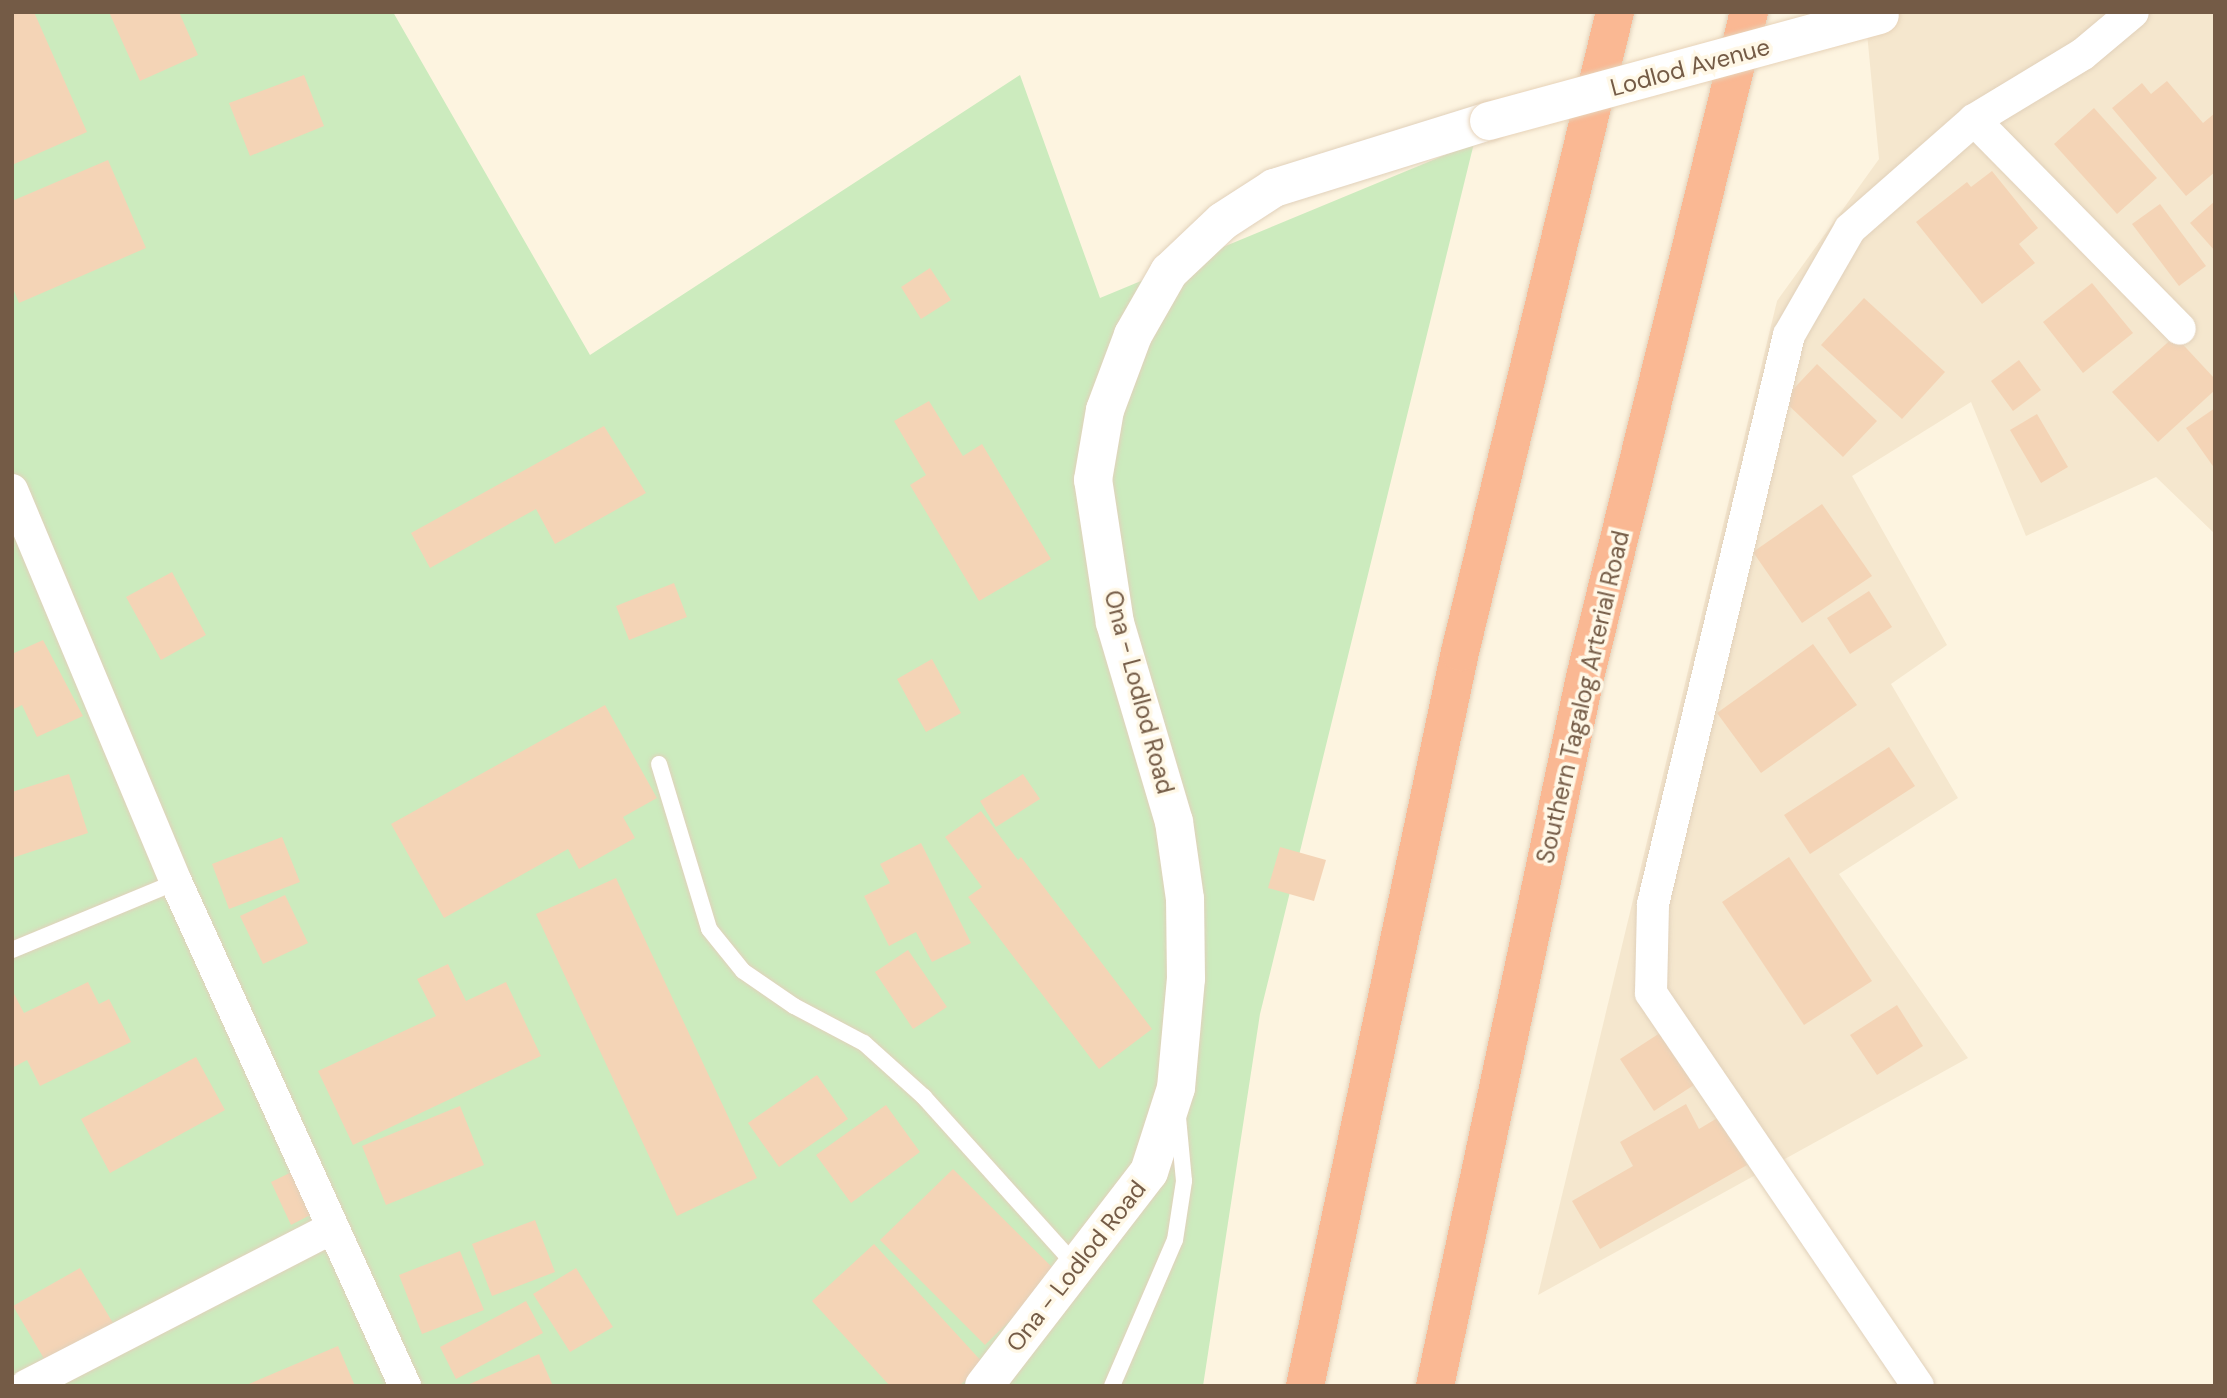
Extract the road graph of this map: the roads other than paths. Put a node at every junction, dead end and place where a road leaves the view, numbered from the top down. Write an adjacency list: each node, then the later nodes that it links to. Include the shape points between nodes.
1 (1615, 12): 20 (highway, via 1460,653)
2 (1749, 12): 21 (highway, Southern Tagalog Arterial Road, via 1585,677)
3 (2133, 12): 5 (street, via 2082,54)
4 (1885, 14): 6 (main road, Lodlod Avenue, bridge)
5 (1974, 120): 7 (street); 22 (street, via 1850,229 1789,335 1653,904 1651,993)
6 (1489, 121): 13 (main road, Ona - Lodlod Road, via 1274,188 1223,221 1169,272 1133,335 1105,410 1093,480 1115,623 1174,821 1185,899 1186,979)
7 (2180, 329)
8 (12, 490): 9 (street)
9 (22, 542): 11 (street)
10 (659, 764): 15 (lane, via 709,929 743,971 874,1052 924,1097)
11 (176, 882): 12 (lane); 14 (street)
12 (12, 950)
13 (1176, 1088): 15 (main road, Ona - Lodlod Road, via 1149,1172); 19 (lane, via 1184,1181 1175,1240)
14 (332, 1228): 16 (street); 17 (street)
15 (1076, 1266): 18 (main road, Ona - Lodlod Road)
16 (26, 1386)
17 (405, 1386)
18 (984, 1386)
19 (1112, 1386)
20 (1305, 1386)
21 (1435, 1386)
22 (1919, 1386)

